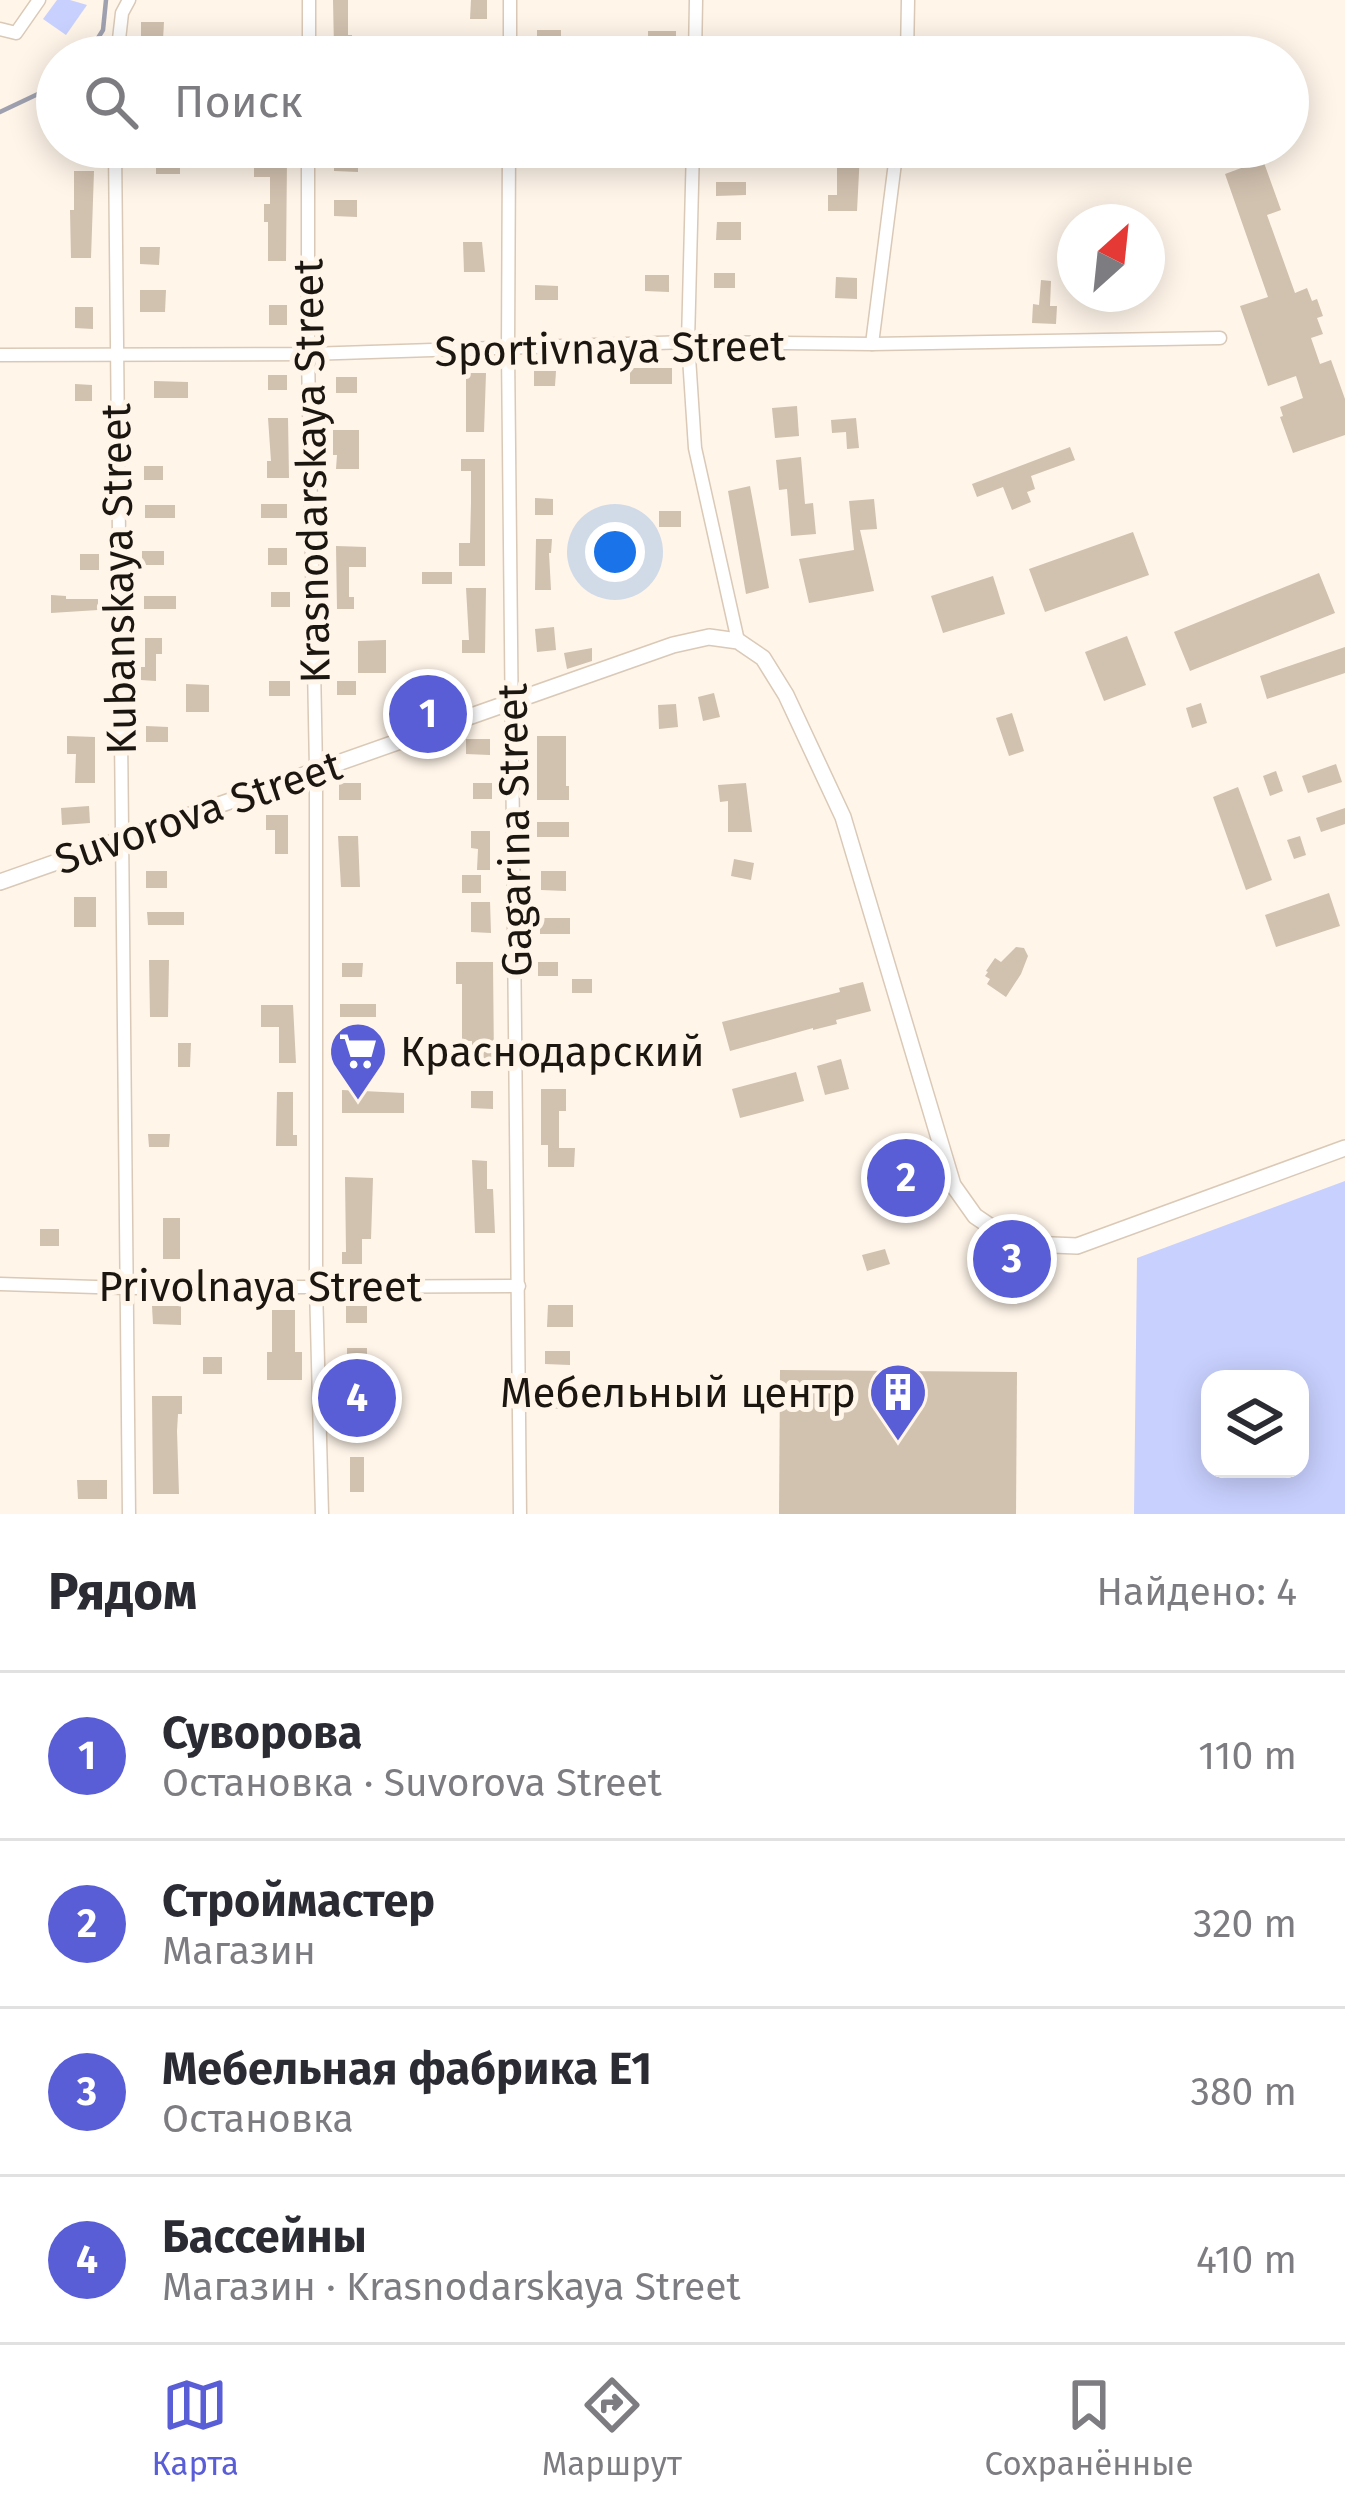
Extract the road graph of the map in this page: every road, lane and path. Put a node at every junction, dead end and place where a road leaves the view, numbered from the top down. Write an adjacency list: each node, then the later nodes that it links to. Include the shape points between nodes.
1 (39, 0): 7 (street, via 16,32)
2 (129, 0): 8 (street)
3 (308, 0): 9 (street)
4 (510, 0): 10 (street)
5 (696, 0): 11 (street)
6 (908, 0): 12 (street)
7 (0, 29)
8 (119, 36)
9 (309, 36)
10 (510, 36)
11 (695, 36)
12 (907, 36)
13 (115, 168): 22 (street, Kubanskaya Street)
14 (308, 168): 23 (street, Krasnodarskaya Street)
15 (509, 168): 21 (street, Gagarina Street)
16 (692, 168): 19 (street)
17 (894, 168): 20 (street)
18 (1220, 338): 20 (street, Sportivnaya Street)
19 (688, 342): 20 (street, Sportivnaya Street); 21 (street, Sportivnaya Street); 25 (street, via 695,448)
20 (872, 344)
21 (508, 350): 23 (street, Sportivnaya Street); 26 (street, Gagarina Street)
22 (116, 354): 23 (street, Sportivnaya Street); 24 (street, Sportivnaya Street); 28 (street, Kubanskaya Street)
23 (308, 354): 27 (street, Krasnodarskaya Street)
24 (0, 355)
25 (738, 641): 26 (street, Suvorova Street, via 674,645); 30 (street, via 763,658 786,695 843,817 953,1185 975,1216 1029,1244 1077,1246)
26 (513, 699): 27 (street, Suvorova Street); 32 (street, Gagarina Street)
27 (316, 770): 28 (street, Suvorova Street); 33 (street, Krasnodarskaya Street)
28 (121, 838): 29 (street, Suvorova Street); 34 (street, Kubanskaya Street)
29 (0, 882)
30 (1345, 1148)
31 (0, 1284): 34 (street, Privolnaya Street)
32 (519, 1286): 33 (street, Privolnaya Street); 37 (street, Gagarina Street)
33 (316, 1287): 34 (street, Privolnaya Street); 36 (street, Krasnodarskaya Street)
34 (127, 1288): 35 (street, Kubanskaya Street)
35 (129, 1514)
36 (322, 1514)
37 (520, 1514)

